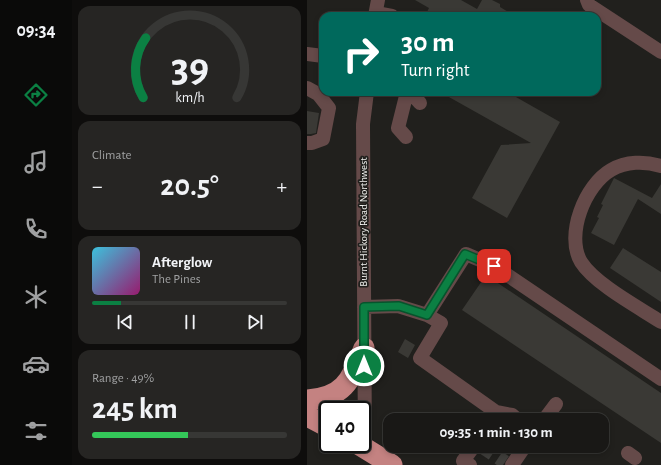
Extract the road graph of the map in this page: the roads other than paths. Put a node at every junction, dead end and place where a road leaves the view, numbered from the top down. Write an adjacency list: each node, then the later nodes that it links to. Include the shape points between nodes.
1 (587, 0): 2 (street, via 589,6)
2 (598, 12)
3 (601, 14): 4 (street)
4 (661, 52)
5 (307, 54): 6 (street)
6 (319, 56)
7 (307, 88): 8 (street)
8 (319, 95)
9 (320, 96): 15 (street, via 329,108 323,139)
10 (366, 96): 17 (street, Burnt Hickory Road Northwest, via 363,124)
11 (406, 96): 14 (street, via 398,128)
12 (414, 96): 13 (street)
13 (420, 103)
14 (407, 137)
15 (307, 143)
16 (661, 166): 19 (street, via 630,163 619,166 603,176 591,189 582,208 575,236 577,254 592,275)
17 (364, 307): 18 (street, via 399,306); 20 (street, Burnt Hickory Road Northwest)
18 (427, 315): 21 (street, via 465,254 494,266); 25 (street, via 441,323 420,358)
19 (661, 322)
20 (364, 348): 22 (highway, via 352,377 339,390 321,399); 23 (street, Burnt Hickory Road Northwest)
21 (661, 379)
22 (307, 400)
23 (362, 401)
24 (555, 404): 26 (street)
25 (489, 413)
26 (549, 413)
27 (307, 416): 28 (highway)
28 (319, 422)
29 (371, 452): 33 (highway)
30 (469, 453): 34 (street, via 463,461)
31 (517, 453): 32 (street)
32 (509, 464)
33 (392, 465)
34 (470, 465)

